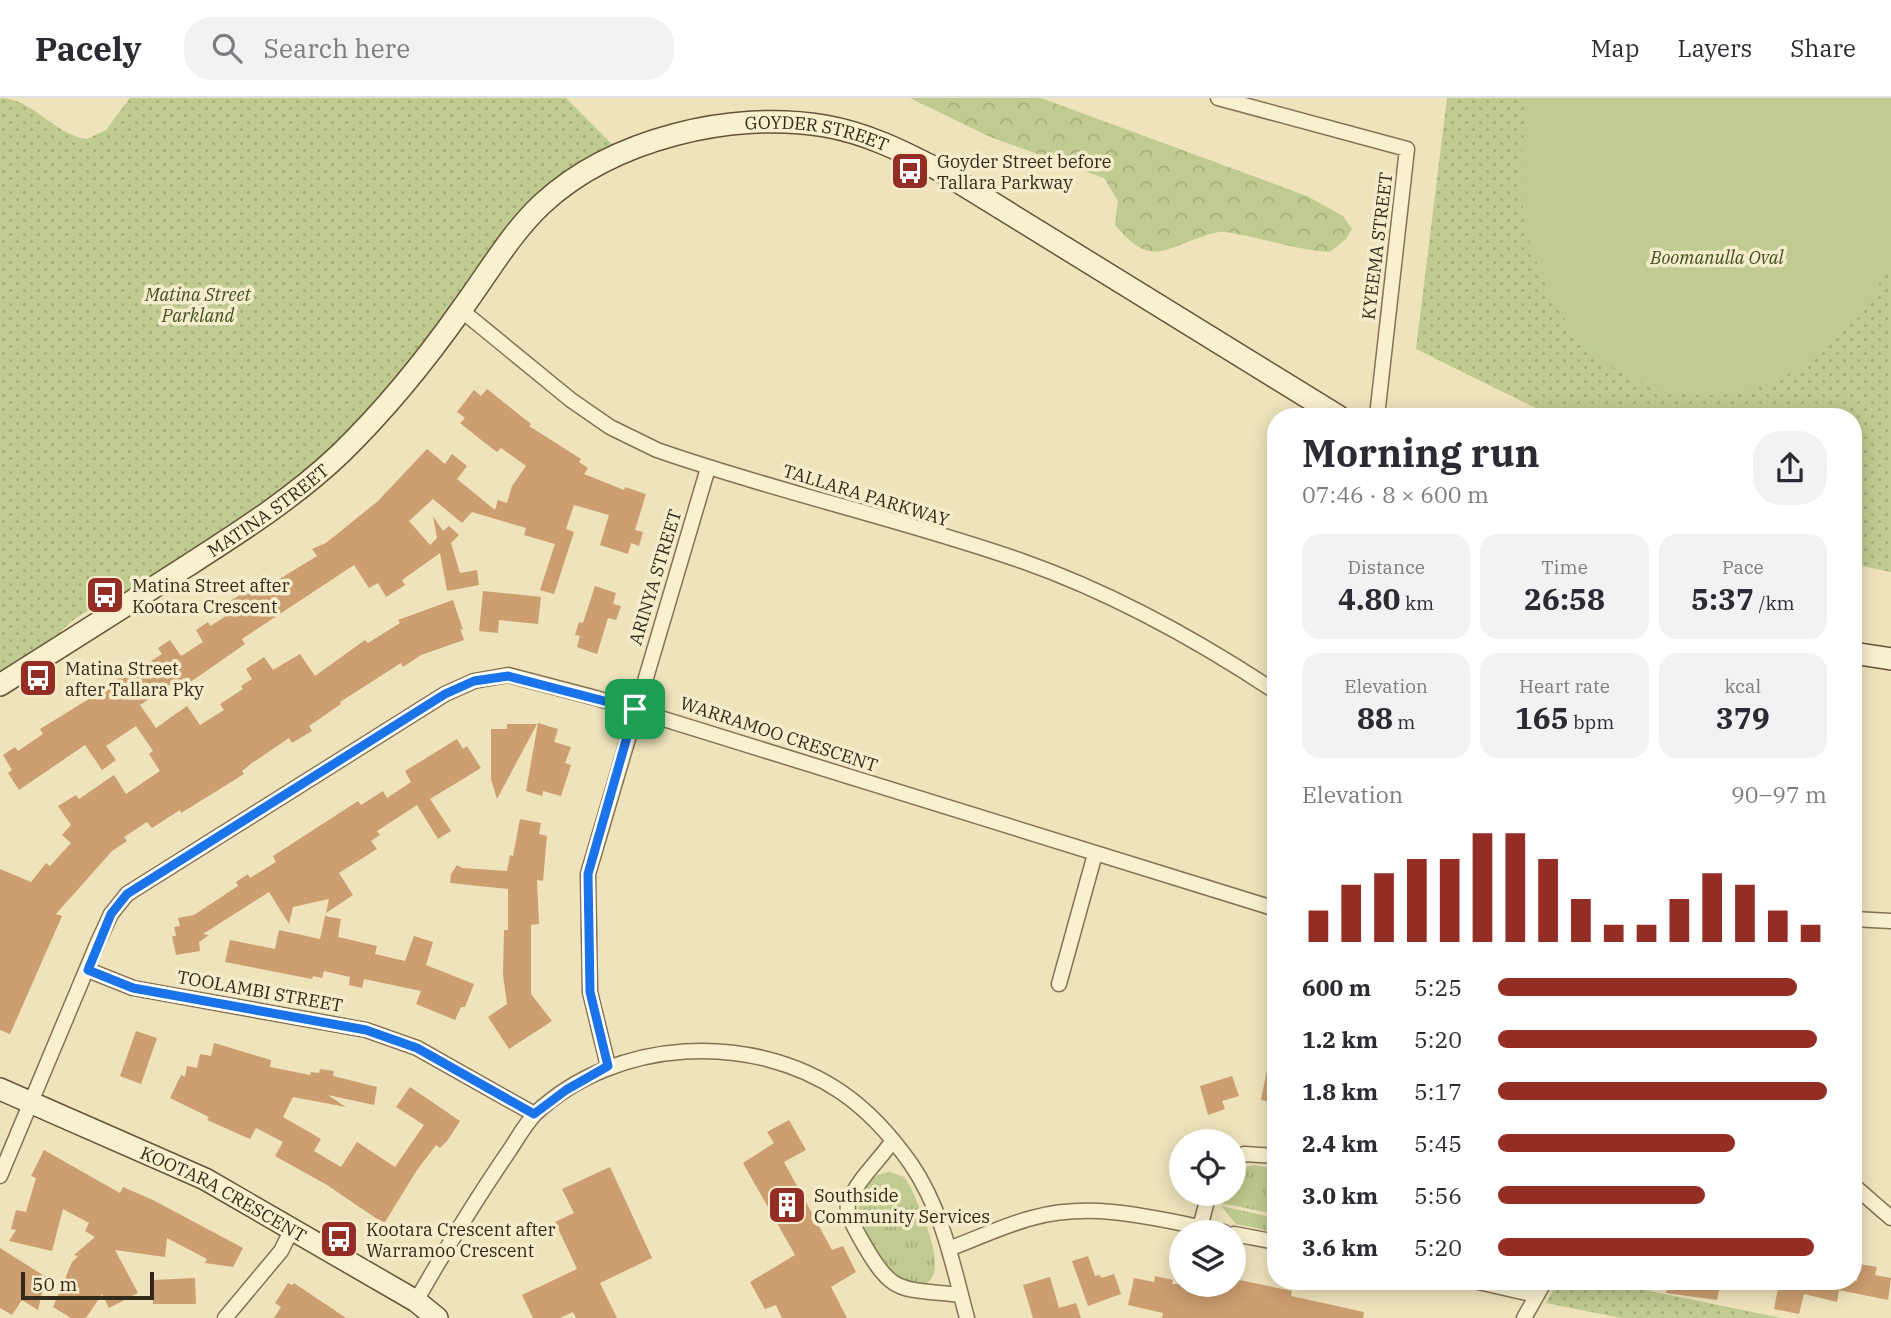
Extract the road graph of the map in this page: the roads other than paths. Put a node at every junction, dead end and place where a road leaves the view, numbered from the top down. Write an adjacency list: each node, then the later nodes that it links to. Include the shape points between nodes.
1 (1217, 98): 4 (street, KYEEMA STREET, via 1407,149)
2 (461, 310): 3 (street, GOYDER STREET, via 540,206 570,180 621,152 675,134 731,126 825,126 880,140 939,170); 5 (street, TALLARA PARKWAY, via 610,427); 8 (street, MATINA STREET, via 398,394 340,454 282,503)
3 (1325, 408)
4 (1378, 408)
5 (708, 468): 9 (street, TALLARA PARKWAY, via 1023,561 1189,636); 10 (street, ARINYA STREET)
6 (1862, 654): 7 (street)
7 (1891, 659)
8 (0, 685)
9 (1267, 686)
10 (635, 709): 11 (street, WARRAMOO CRESCENT); 15 (street, WARRAMOO CRESCENT, via 508,676 474,681 445,694 127,894 111,914); 17 (street, ARINYA STREET, via 588,874 590,992)
11 (1095, 854): 12 (street, WARRAMOO CRESCENT); 16 (street)
12 (1267, 906)
13 (1862, 919): 14 (street)
14 (1891, 921)
15 (88, 970): 19 (street, WARRAMOO CRESCENT); 20 (street, TOOLAMBI STREET, via 133,988 366,1030 417,1048)
16 (1059, 984)
17 (608, 1066): 20 (street); 21 (street, via 693,1051 747,1056 841,1091)
18 (0, 1089): 19 (street, KOOTARA CRESCENT)
19 (32, 1101): 24 (street, WARRAMOO CRESCENT); 28 (street, KOOTARA CRESCENT, via 205,1179)
20 (534, 1114): 36 (street)
21 (893, 1140): 31 (street, via 913,1167); 34 (street, via 848,1202 849,1217 877,1267 898,1287 914,1293)
22 (1246, 1154): 23 (street)
23 (1267, 1155)
24 (0, 1176)
25 (1862, 1196): 26 (street)
26 (1891, 1218)
27 (1169, 1221): 31 (street, via 1112,1210 1069,1211 1032,1218)
28 (291, 1231): 36 (street, KOOTARA CRESCENT); 37 (street, via 281,1251)
29 (1246, 1236): 30 (street)
30 (1267, 1240)
31 (951, 1248): 34 (street)
32 (1514, 1290): 35 (street)
33 (1539, 1290): 35 (street)
34 (961, 1295): 39 (street)
35 (1536, 1295): 40 (street)
36 (415, 1301): 38 (street, KOOTARA CRESCENT)
37 (225, 1318)
38 (437, 1318)
39 (967, 1318)
40 (1524, 1318)

